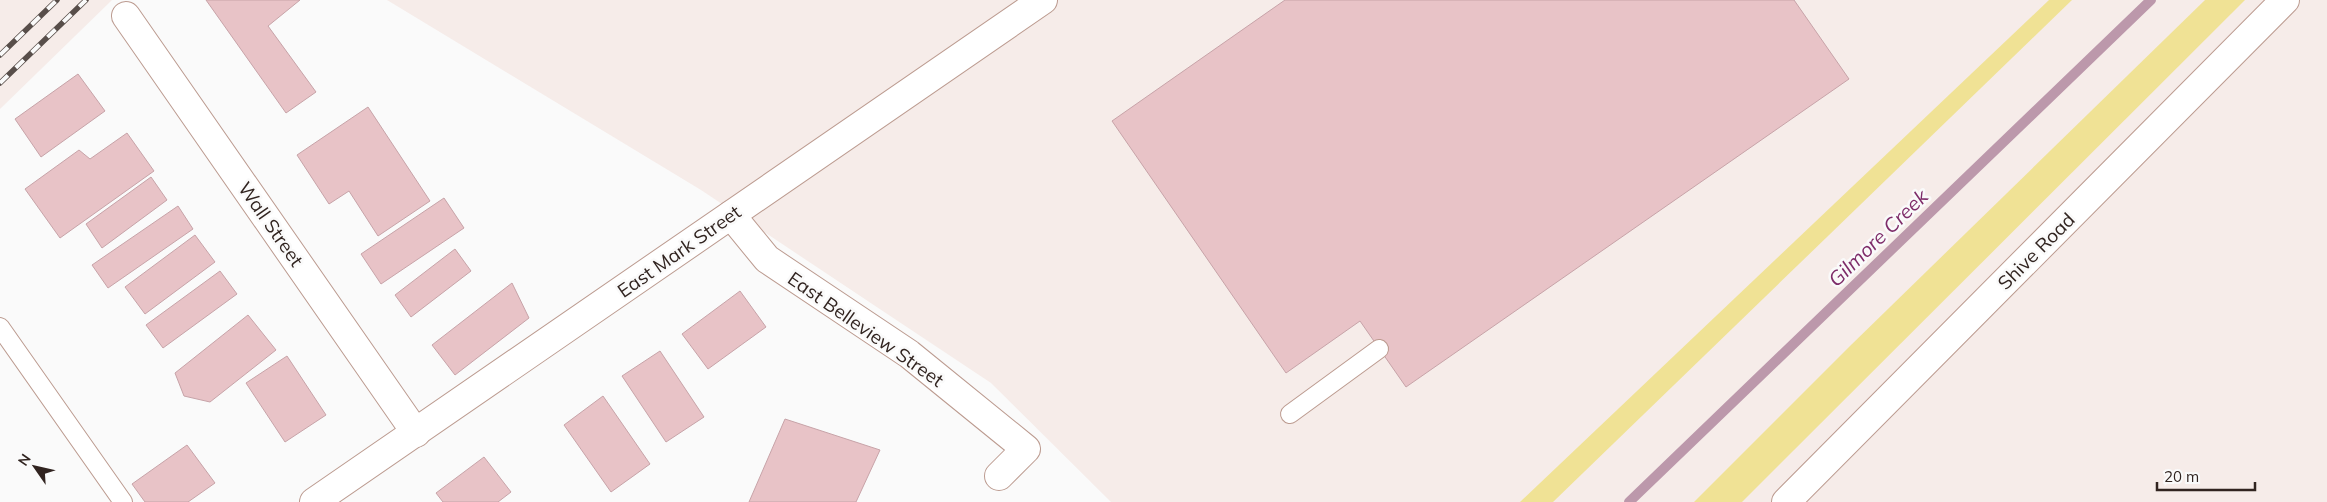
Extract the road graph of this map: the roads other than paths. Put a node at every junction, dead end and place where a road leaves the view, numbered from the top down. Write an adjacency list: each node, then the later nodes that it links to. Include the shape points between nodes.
1 (1043, 0): 4 (street, East Mark Street)
2 (2285, 0): 12 (street, Shive Road)
3 (126, 16): 8 (street, Wall Street)
4 (731, 215): 8 (street, East Mark Street); 9 (street, East Belleview Street, via 767,259 909,354 1026,449)
5 (0, 327): 10 (lane)
6 (1379, 349): 7 (lane)
7 (1290, 414)
8 (416, 433): 11 (street, East Mark Street)
9 (1000, 476)
10 (123, 502)
11 (314, 502)
12 (1786, 502)

